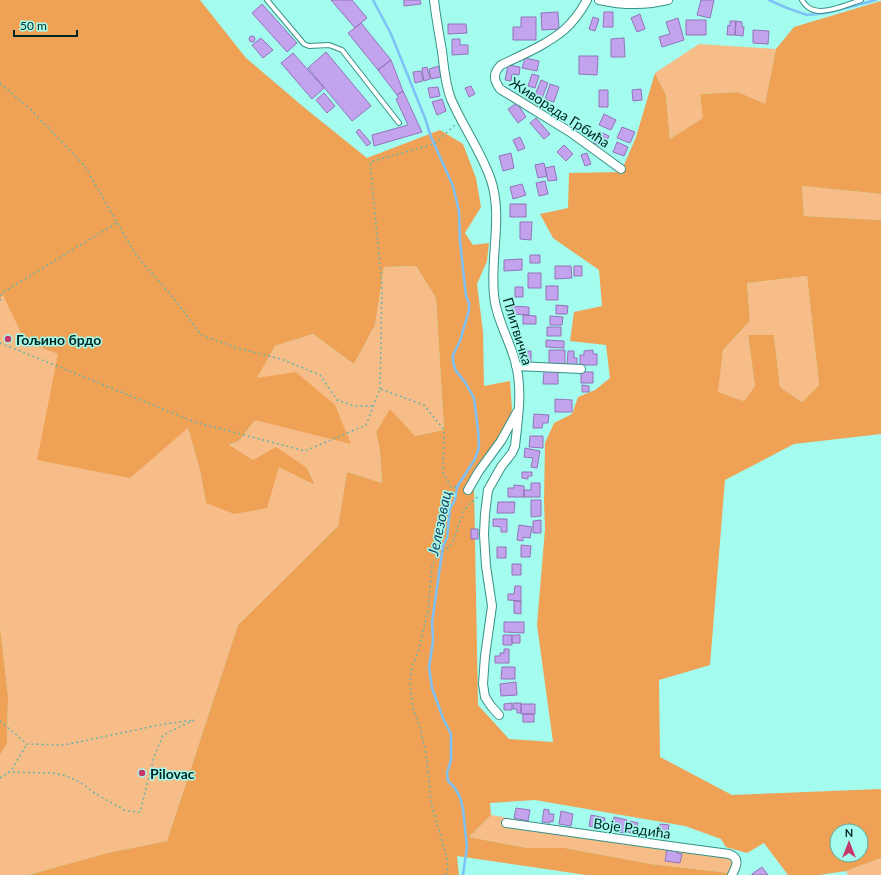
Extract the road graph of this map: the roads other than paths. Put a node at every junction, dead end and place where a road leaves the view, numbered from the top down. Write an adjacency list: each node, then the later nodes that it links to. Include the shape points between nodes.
1 (267, 0): 8 (lane, via 304,44 329,45 342,50)
2 (434, 0): 10 (street, Плитвичка, via 450,98 478,149 494,192 495,307)
3 (587, 0): 9 (street, Живорада Грбића, via 578,15 550,40 501,65 496,70 495,82 500,89 570,132)
4 (604, 0): 5 (street, via 642,4)
5 (668, 0)
6 (802, 0): 7 (lane, via 814,11 830,10)
7 (861, 0)
8 (398, 123)
9 (621, 169)
10 (516, 366): 11 (street); 12 (street, Плитвичка, via 520,387)
11 (581, 368)
12 (518, 410): 13 (street, via 501,441); 14 (street, Плитвичка, via 515,446 488,490 485,514 484,551 492,606 483,684 485,697)
13 (470, 486)
14 (499, 715)
15 (506, 823): 16 (street, Воје Радића, via 734,855 737,863)
16 (732, 875)

